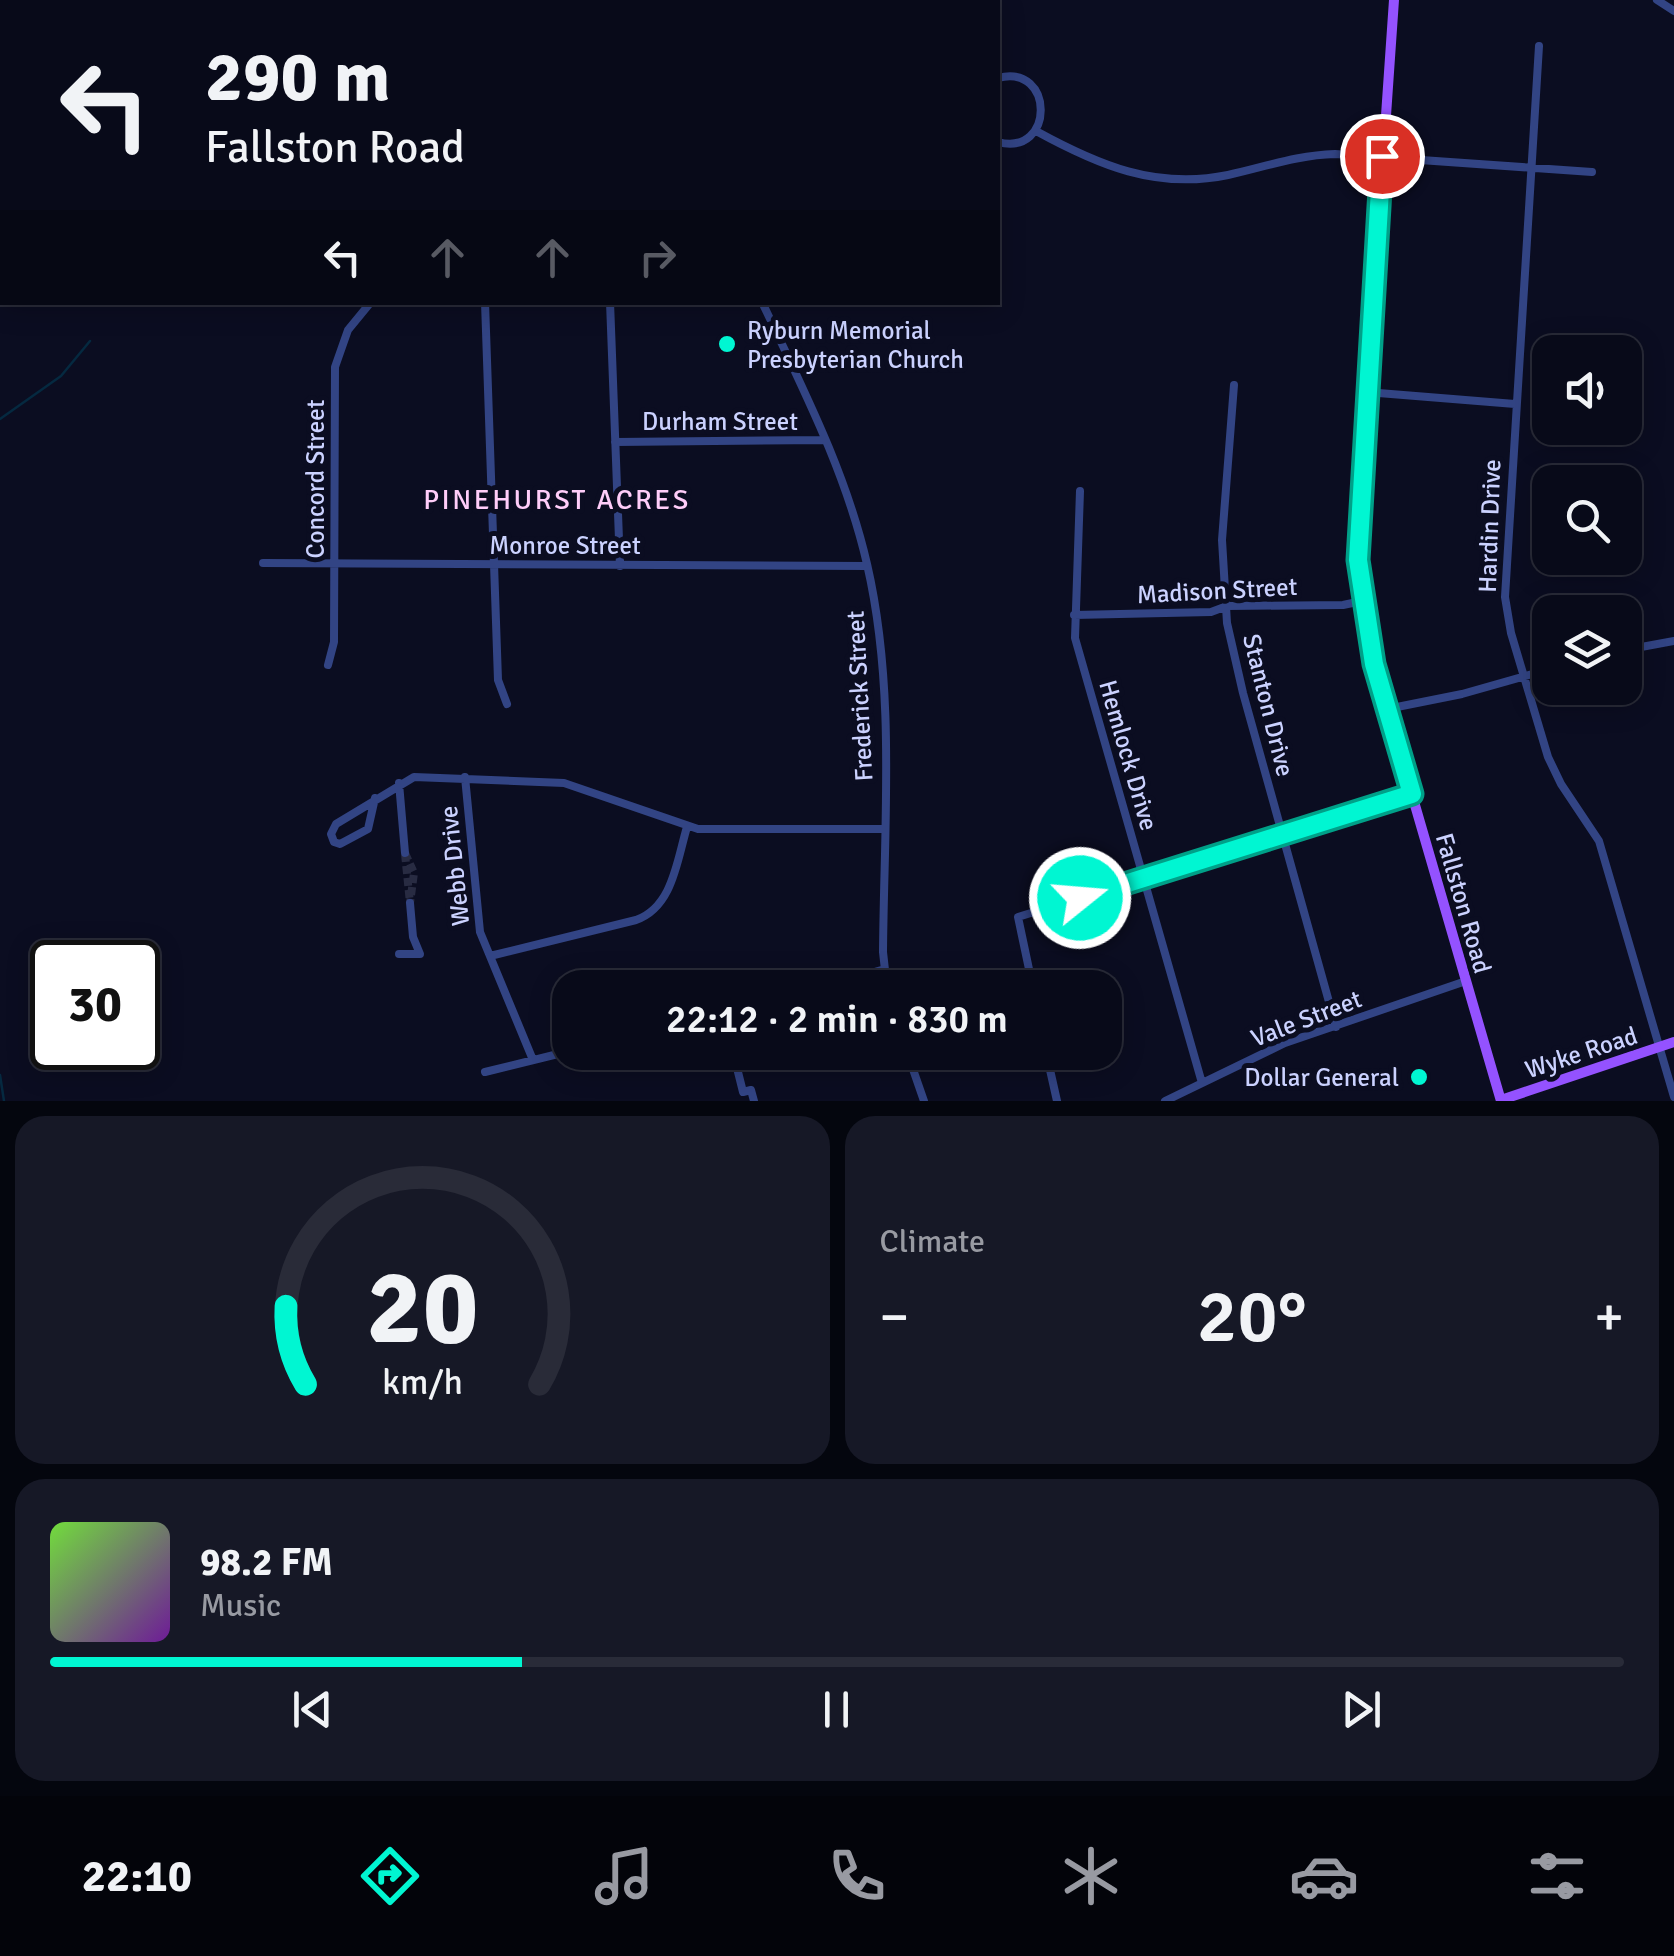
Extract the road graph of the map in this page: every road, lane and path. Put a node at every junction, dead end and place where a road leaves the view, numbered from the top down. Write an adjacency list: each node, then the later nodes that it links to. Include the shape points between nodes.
1 (1394, 0): 8 (main road, Fallston Road)
2 (1657, 0): 3 (street)
3 (1674, 12)
4 (1539, 46): 9 (street, Hardin Drive)
5 (1000, 78): 6 (street, via 1017,77 1036,89 1043,110)
6 (1036, 131): 7 (street, via 1018,143); 8 (street, via 1089,160 1161,179 1214,178 1303,156)
7 (1000, 142)
8 (1382, 156): 9 (street); 16 (main road, Fallston Road)
9 (1531, 167): 10 (street); 17 (street, Hardin Drive)
10 (1592, 172)
11 (369, 305): 22 (street, Concord Street, via 348,330 334,367)
12 (485, 305): 23 (street)
13 (610, 305): 19 (street)
14 (763, 305): 18 (street, Frederick Street)
15 (1234, 385): 27 (street, Stanton Drive, via 1222,540)
16 (1366, 392): 17 (street); 26 (main road, Fallston Road, via 1358,531)
17 (1515, 404): 33 (street, Hardin Drive, via 1505,597)
18 (825, 440): 19 (street, Durham Street); 25 (street, Frederick Street)
19 (615, 442): 24 (street)
20 (1080, 491): 28 (street, Hemlock Drive)
21 (263, 563): 22 (street, Monroe Street)
22 (336, 563): 23 (street, Monroe Street); 31 (street, Concord Street)
23 (496, 565): 24 (street, Monroe Street); 34 (street, via 498,680)
24 (620, 566): 25 (street, Monroe Street)
25 (868, 566): 41 (street, Frederick Street, via 880,651)
26 (1362, 601): 27 (street, Madison Street); 35 (main road, Fallston Road)
27 (1227, 606): 28 (street, Madison Street, via 1211,612); 42 (street, Stanton Drive)
28 (1074, 615): 44 (street, Hemlock Drive, via 1079,656)
29 (1674, 641): 30 (street)
30 (1642, 647)
31 (328, 665)
32 (1532, 674): 33 (street)
33 (1525, 676): 35 (street); 54 (street, Hardin Drive, via 1548,757 1599,841)
34 (506, 704)
35 (1387, 709): 38 (main road, Fallston Road)
36 (465, 777): 37 (street, via 414,776); 40 (street, via 564,782); 47 (street, Webb Drive, via 477,920)
37 (399, 783): 39 (street); 43 (street)
38 (1412, 794): 42 (street); 51 (main road, Fallston Road)
39 (371, 801): 39 (street, via 334,826 336,844 368,830)
40 (687, 827): 41 (street); 47 (street, via 665,896 654,910)
41 (884, 829): 48 (street, Frederick Street)
42 (1283, 837): 44 (street); 52 (street, Stanton Drive)
43 (405, 853)
44 (1144, 879): 50 (street, via 1018,917); 61 (street, Hemlock Drive)
45 (410, 903): 46 (street)
46 (413, 936)
47 (490, 956): 56 (street, Webb Drive)
48 (885, 969): 49 (street)
49 (881, 970)
50 (1028, 970)
51 (1466, 982): 52 (street, Vale Street); 63 (main road, Fallston Road)
52 (1336, 1026): 61 (street, Vale Street)
53 (1674, 1042): 54 (main road, Wyke Road)
54 (1659, 1047): 62 (street, Hardin Drive); 63 (main road, Wyke Road)
55 (552, 1055): 56 (street)
56 (533, 1060): 60 (street)
57 (738, 1070): 64 (street, via 743,1092 751,1090)
58 (913, 1070): 65 (street)
59 (1050, 1070): 66 (street)
60 (486, 1072)
61 (1202, 1083): 67 (street, Vale Street)
62 (1674, 1097)
63 (1501, 1100)
64 (754, 1101)
65 (924, 1101)
66 (1056, 1101)
67 (1165, 1101)

